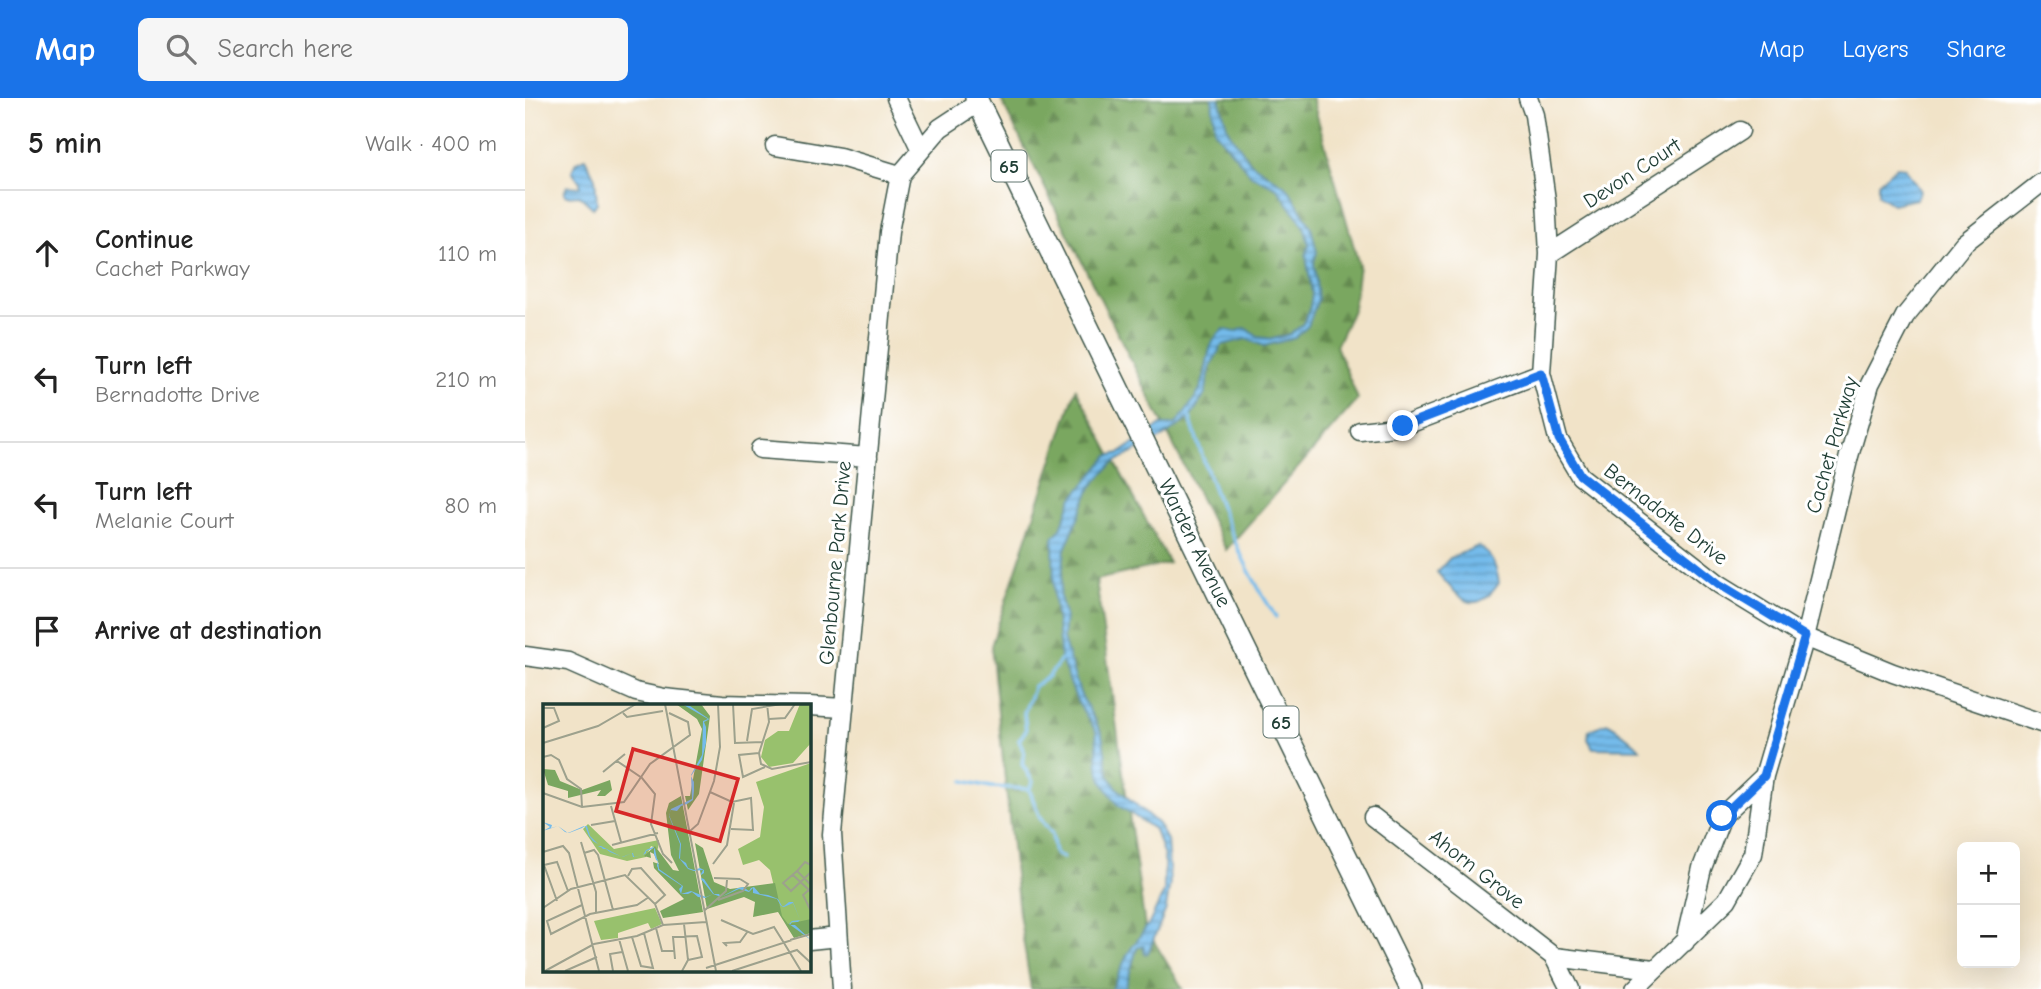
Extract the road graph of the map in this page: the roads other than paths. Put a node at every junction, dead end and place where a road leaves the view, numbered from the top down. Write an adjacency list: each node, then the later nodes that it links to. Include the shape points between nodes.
1 (896, 98): 6 (street)
2 (1528, 98): 9 (street, Bernadotte Drive, via 1546,200)
3 (977, 101): 6 (street, via 950,118); 28 (main road, Warden Avenue / 65)
4 (1740, 131): 9 (street, Devon Court)
5 (775, 146): 7 (street, via 840,157)
6 (921, 150): 7 (street)
7 (899, 176): 13 (street, Glenbourne Park Drive, via 889,232)
8 (2041, 183): 14 (street, Cachet Parkway, via 1964,243 1905,316 1870,384)
9 (1549, 254): 10 (street, Bernadotte Drive)
10 (1541, 373): 11 (street, via 1403,426); 14 (street, Bernadotte Drive, via 1559,439 1580,475 1719,584)
11 (1360, 431)
12 (760, 449): 13 (street)
13 (868, 457): 18 (street, Glenbourne Park Drive)
14 (1805, 636): 19 (street, Bernadotte Drive, via 1893,673); 20 (street, Cachet Parkway)
15 (525, 656): 16 (street, via 568,662 636,692)
16 (722, 704)
17 (810, 706): 18 (street)
18 (844, 708): 22 (street, Glenbourne Park Drive, via 832,834)
19 (2041, 723)
20 (1764, 776): 24 (street, via 1722,816 1702,869); 24 (street, Cachet Parkway, via 1753,854 1727,900)
21 (1373, 817): 25 (street, Ahorn Grove)
22 (838, 937): 23 (street); 27 (street, Glenbourne Park Drive)
23 (810, 940)
24 (1685, 942): 26 (street, Cachet Parkway)
25 (1554, 957): 26 (street); 29 (street, Ahorn Grove)
26 (1654, 969): 30 (street, Cachet Parkway)
27 (842, 989)
28 (1411, 989)
29 (1570, 989)
30 (1635, 989)

